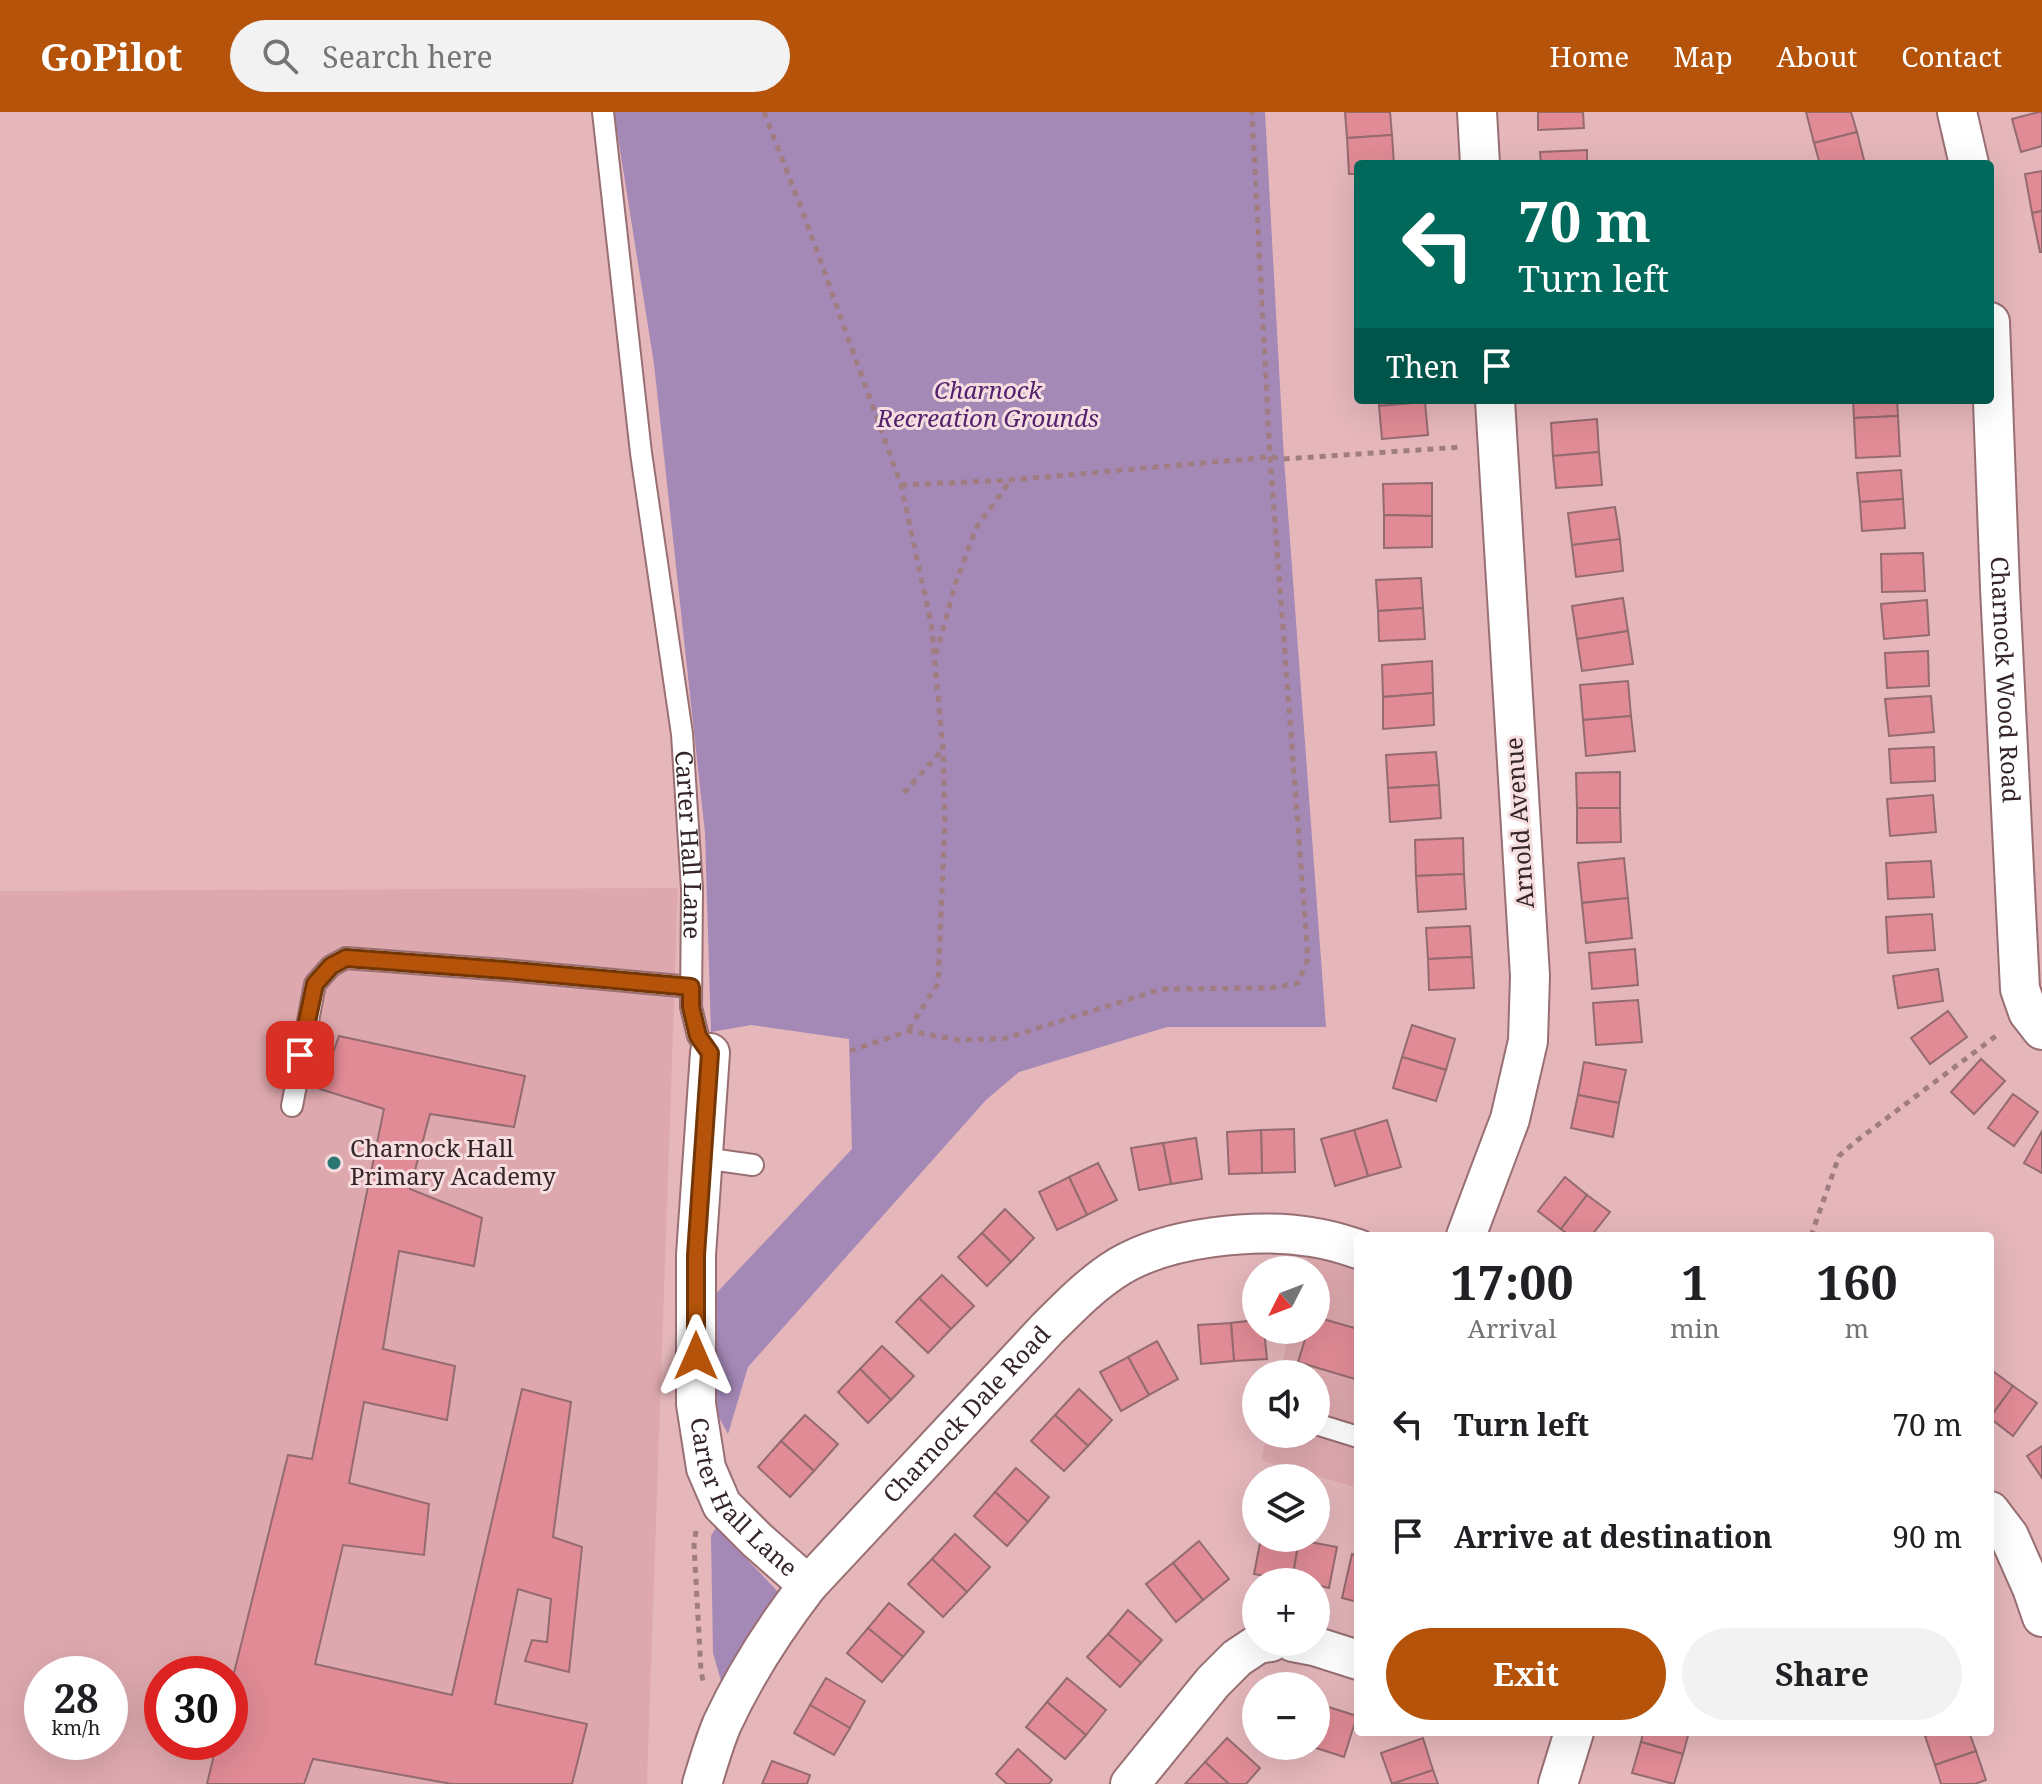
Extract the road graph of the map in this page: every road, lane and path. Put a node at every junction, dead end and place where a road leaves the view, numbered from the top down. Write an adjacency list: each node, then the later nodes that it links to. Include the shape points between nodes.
1 (603, 112): 17 (lane, Carter Hall Lane, via 641,453 682,734 692,889)
2 (764, 112): 13 (path)
3 (1252, 112): 11 (path)
4 (1477, 112): 6 (street)
5 (1957, 112): 7 (street)
6 (1480, 160)
7 (1968, 160)
8 (1495, 404): 10 (street, Arnold Avenue)
9 (1993, 404): 18 (street, Charnock Wood Road, via 2020,989)
10 (1497, 444): 11 (path); 25 (street, Arnold Avenue, via 1530,976 1528,1041 1510,1119)
11 (1270, 457): 12 (path); 19 (path, via 1308,958 1298,983 1162,989 1006,1038 959,1040)
12 (1010, 480): 13 (path); 14 (path, via 966,552 936,653)
13 (901, 485): 14 (path, via 931,623)
14 (935, 678): 15 (path)
15 (943, 748): 16 (path); 19 (path, via 938,983)
16 (904, 793)
17 (691, 987): 21 (lane, Carter Hall Lane, via 698,1036); 22 (lane, via 346,958 315,984)
18 (2035, 1021): 26 (path, via 1839,1156)
19 (908, 1031): 20 (path)
20 (850, 1051)
21 (710, 1053): 23 (street, Carter Hall Lane)
22 (292, 1106)
23 (703, 1158): 24 (lane); 30 (street, Carter Hall Lane, via 696,1255 696,1404)
24 (753, 1165)
25 (1468, 1232)
26 (1812, 1232)
27 (1354, 1248): 32 (street, Charnock Dale Road, via 1281,1234 1222,1236 1162,1248 1121,1265 1046,1330)
28 (1330, 1428): 29 (lane)
29 (1354, 1436)
30 (711, 1479): 32 (street, Carter Hall Lane, via 722,1505); 37 (path, via 698,1511 694,1545 701,1671)
31 (1994, 1516): 33 (street, via 2009,1536)
32 (808, 1585): 37 (street, Charnock Dale Road, via 779,1623)
33 (2042, 1617)
34 (1330, 1651): 36 (street)
35 (1242, 1655): 40 (street, via 1213,1682)
36 (1354, 1659)
37 (722, 1726): 39 (street, Charnock Dale Road)
38 (1573, 1736): 41 (street)
39 (702, 1784)
40 (1130, 1784)
41 (1558, 1784)

